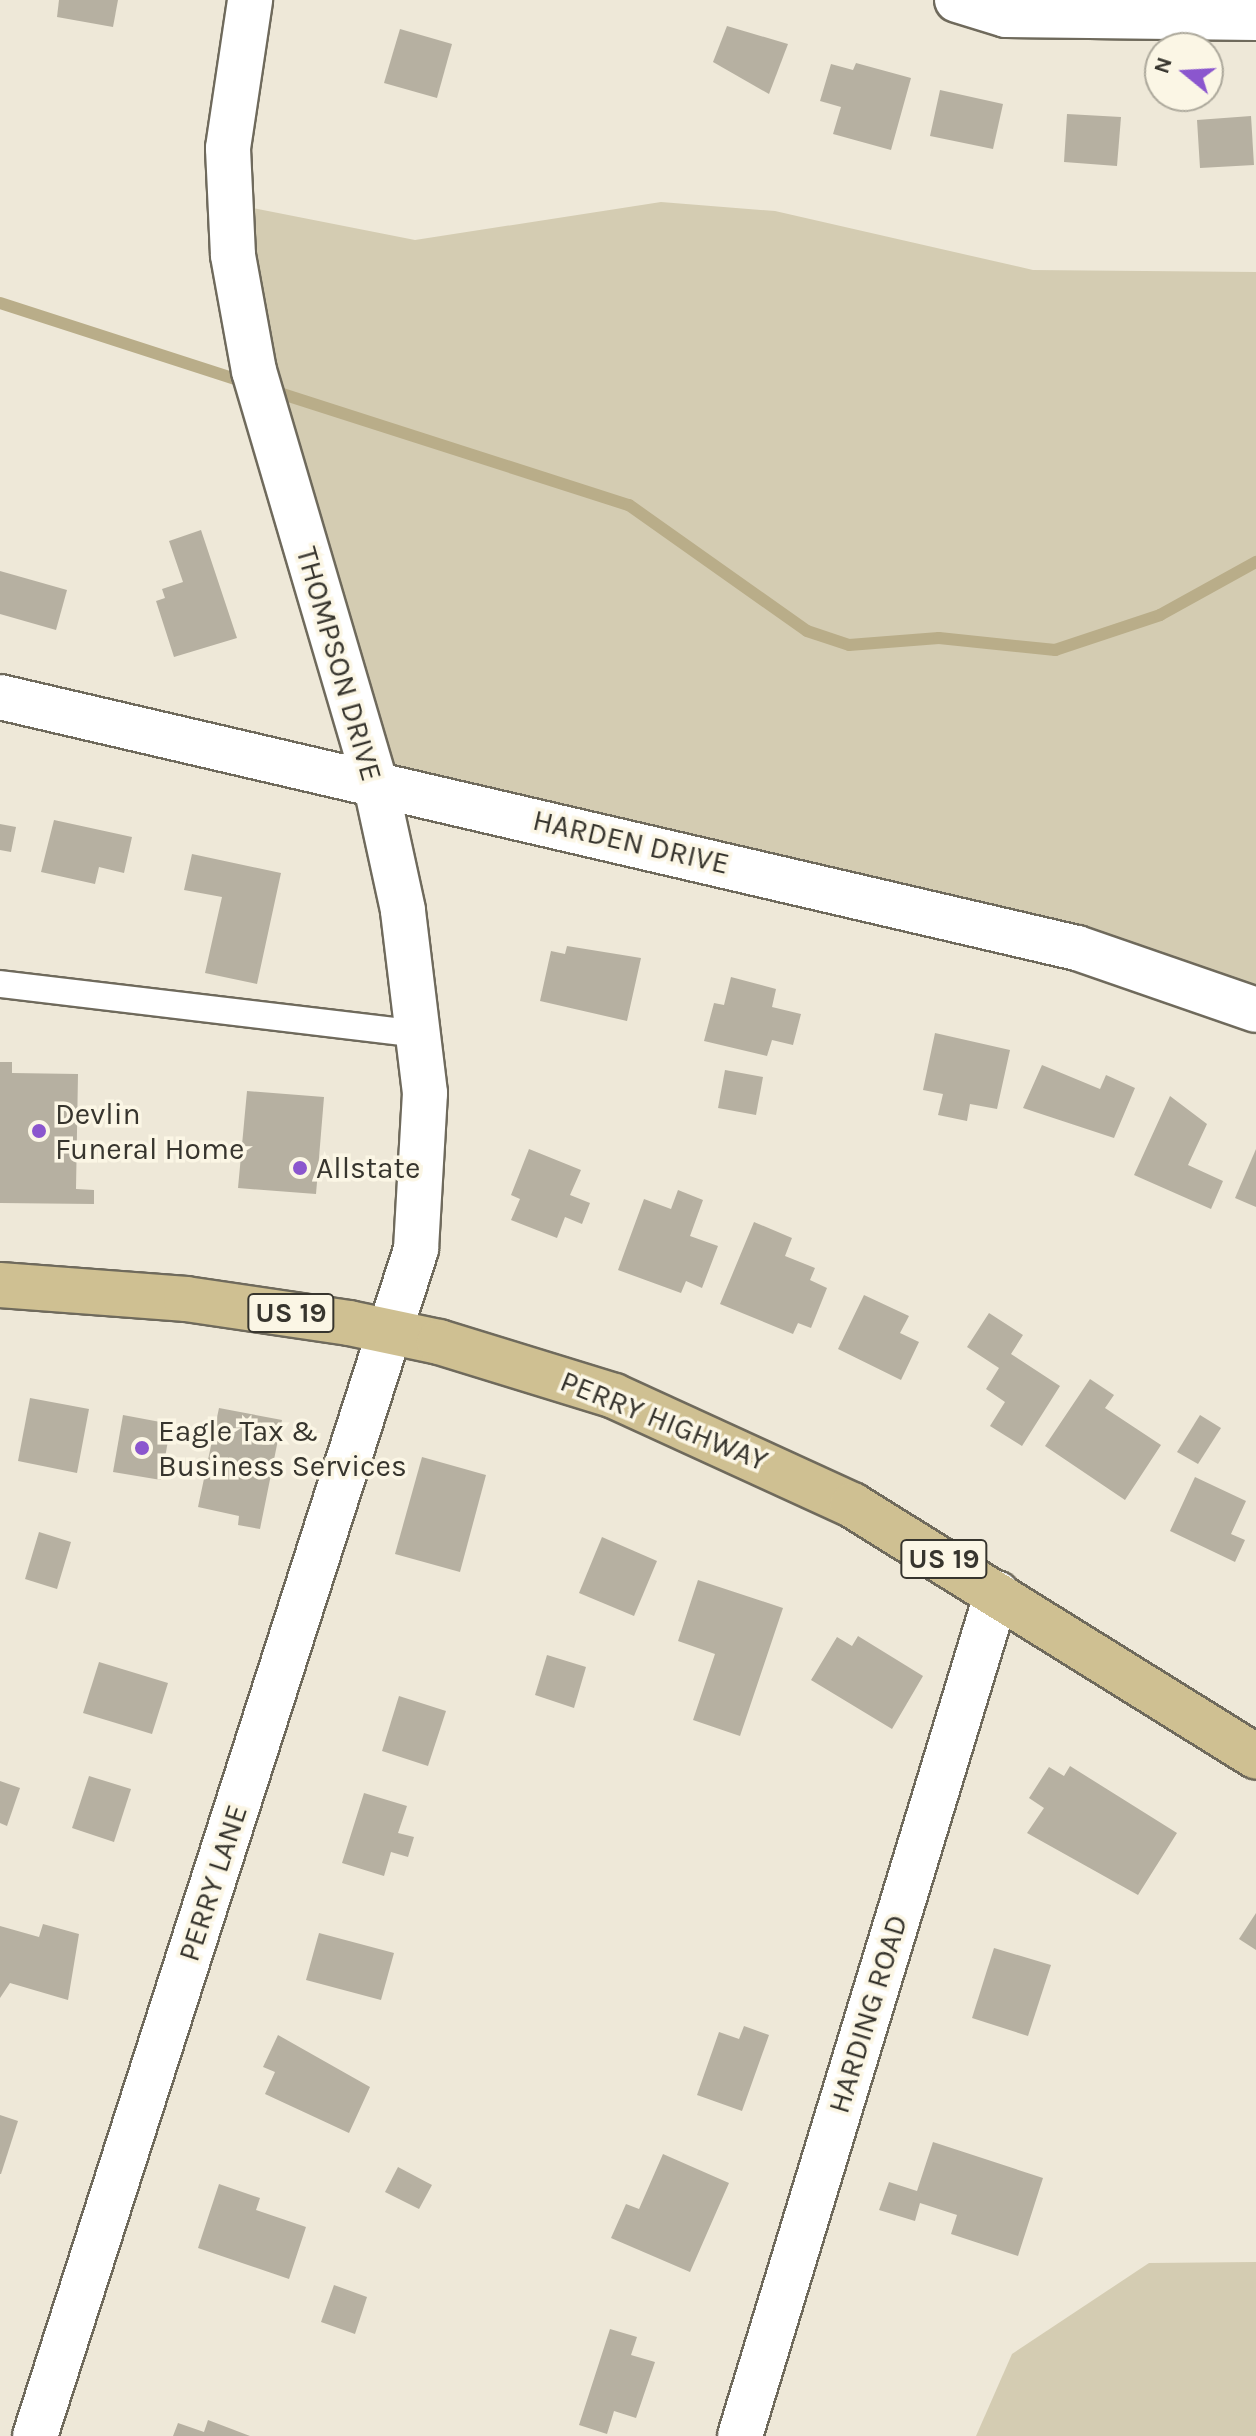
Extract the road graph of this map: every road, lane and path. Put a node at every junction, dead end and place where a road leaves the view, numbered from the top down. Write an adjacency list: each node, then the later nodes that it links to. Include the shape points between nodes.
1 (250, 0): 5 (street, THOMPSON DRIVE, via 228,148 241,311)
2 (957, 0): 3 (street, via 1006,15)
3 (1256, 18)
4 (0, 697): 5 (street, HARDEN DRIVE)
5 (375, 782): 7 (street, HARDEN DRIVE, via 1077,948); 8 (street, THOMPSON DRIVE)
6 (0, 984): 8 (lane)
7 (1256, 1010)
8 (421, 1034): 10 (street, THOMPSON DRIVE, via 416,1249)
9 (0, 1285): 10 (main road, PERRY HIGHWAY / US 19, via 186,1299)
10 (396, 1331): 11 (main road, PERRY HIGHWAY / US 19, via 528,1367 700,1431 852,1505); 13 (street, PERRY LANE)
11 (997, 1593): 12 (main road, PERRY HIGHWAY / US 19); 14 (street, HARDING ROAD)
12 (1256, 1756)
13 (35, 2436)
14 (740, 2436)

